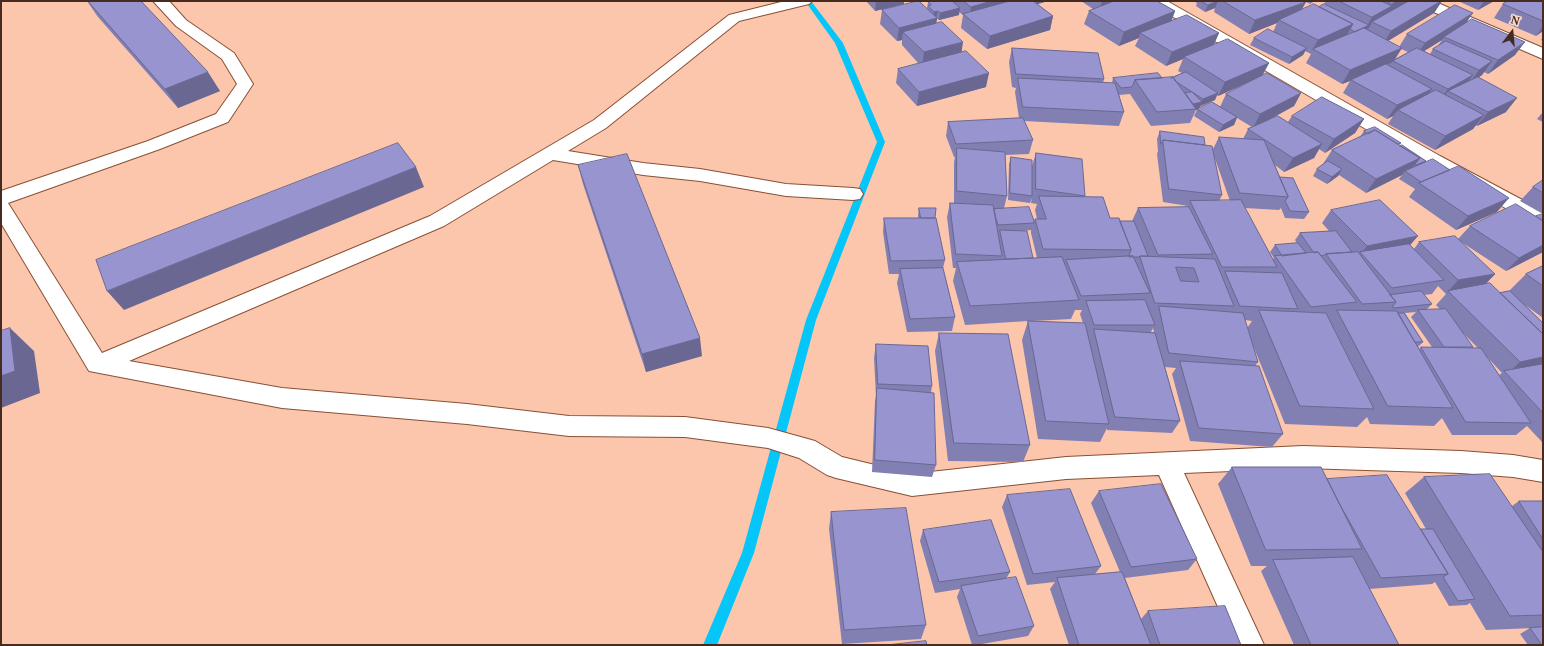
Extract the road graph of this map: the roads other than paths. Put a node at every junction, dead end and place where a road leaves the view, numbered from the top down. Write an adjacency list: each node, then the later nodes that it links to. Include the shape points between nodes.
1 (161, 1): 8 (street, via 181,23 228,56 245,84 222,118 154,145)
2 (804, 1): 6 (street, via 734,18 600,124)
3 (1156, 1): 10 (street)
4 (1420, 1): 5 (street)
5 (1543, 54)
6 (550, 154): 7 (street, via 786,190); 11 (street, via 437,221)
7 (853, 194)
8 (1, 198)
9 (1, 207): 11 (street)
10 (1543, 220)
11 (97, 365): 12 (street, via 282,398 467,414 569,426 686,427 768,438 806,449 836,467 912,485 1066,468)
12 (1167, 464): 13 (street, via 1310,457 1461,462); 14 (street)
13 (1543, 471)
14 (1250, 645)

